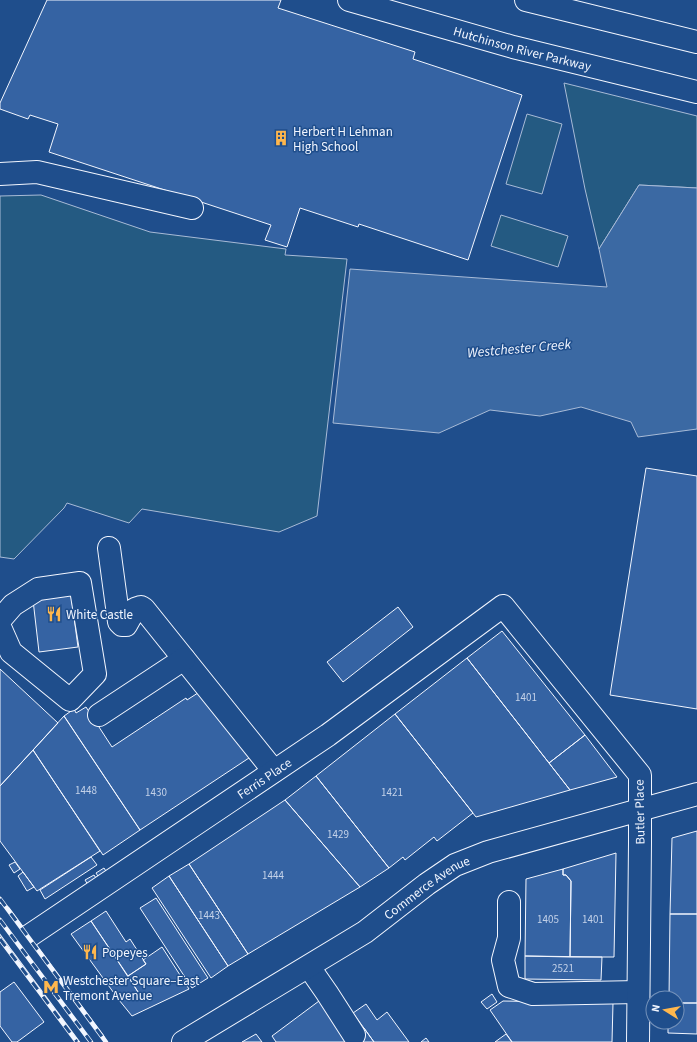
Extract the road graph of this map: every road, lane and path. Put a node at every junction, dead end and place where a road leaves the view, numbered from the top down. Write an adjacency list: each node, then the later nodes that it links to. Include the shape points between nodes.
1 (349, 0): 4 (main road, Hutchinson River Parkway, via 513,47)
2 (526, 0): 3 (main road)
3 (697, 42)
4 (697, 92)
5 (0, 174): 6 (main road, via 37,172)
6 (192, 208)
7 (108, 548): 11 (main road, via 119,622 126,625 135,609 144,609)
8 (504, 606): 13 (main road, Ferris Place); 15 (main road, Butler Place, via 640,775)
9 (0, 620): 10 (main road, via 13,605 38,589 80,583 95,674 70,700 11,652)
10 (0, 627)
11 (184, 660): 12 (main road); 13 (main road)
12 (99, 715)
13 (274, 772): 18 (main road, Ferris Place)
14 (697, 794): 15 (main road, Commerce Avenue)
15 (640, 809): 19 (main road, Commerce Avenue, via 461,862 427,884 366,932); 20 (main road, Butler Place)
16 (509, 902): 20 (main road, via 508,938 503,960 509,986 533,994)
17 (0, 915): 18 (main road)
18 (20, 942): 21 (main road)
19 (309, 967): 22 (main road); 24 (main road, Commerce Avenue)
20 (638, 992): 25 (main road, Butler Place)
21 (81, 1033): 23 (main road)
22 (354, 1035)
23 (94, 1042)
24 (183, 1042)
25 (638, 1042)

